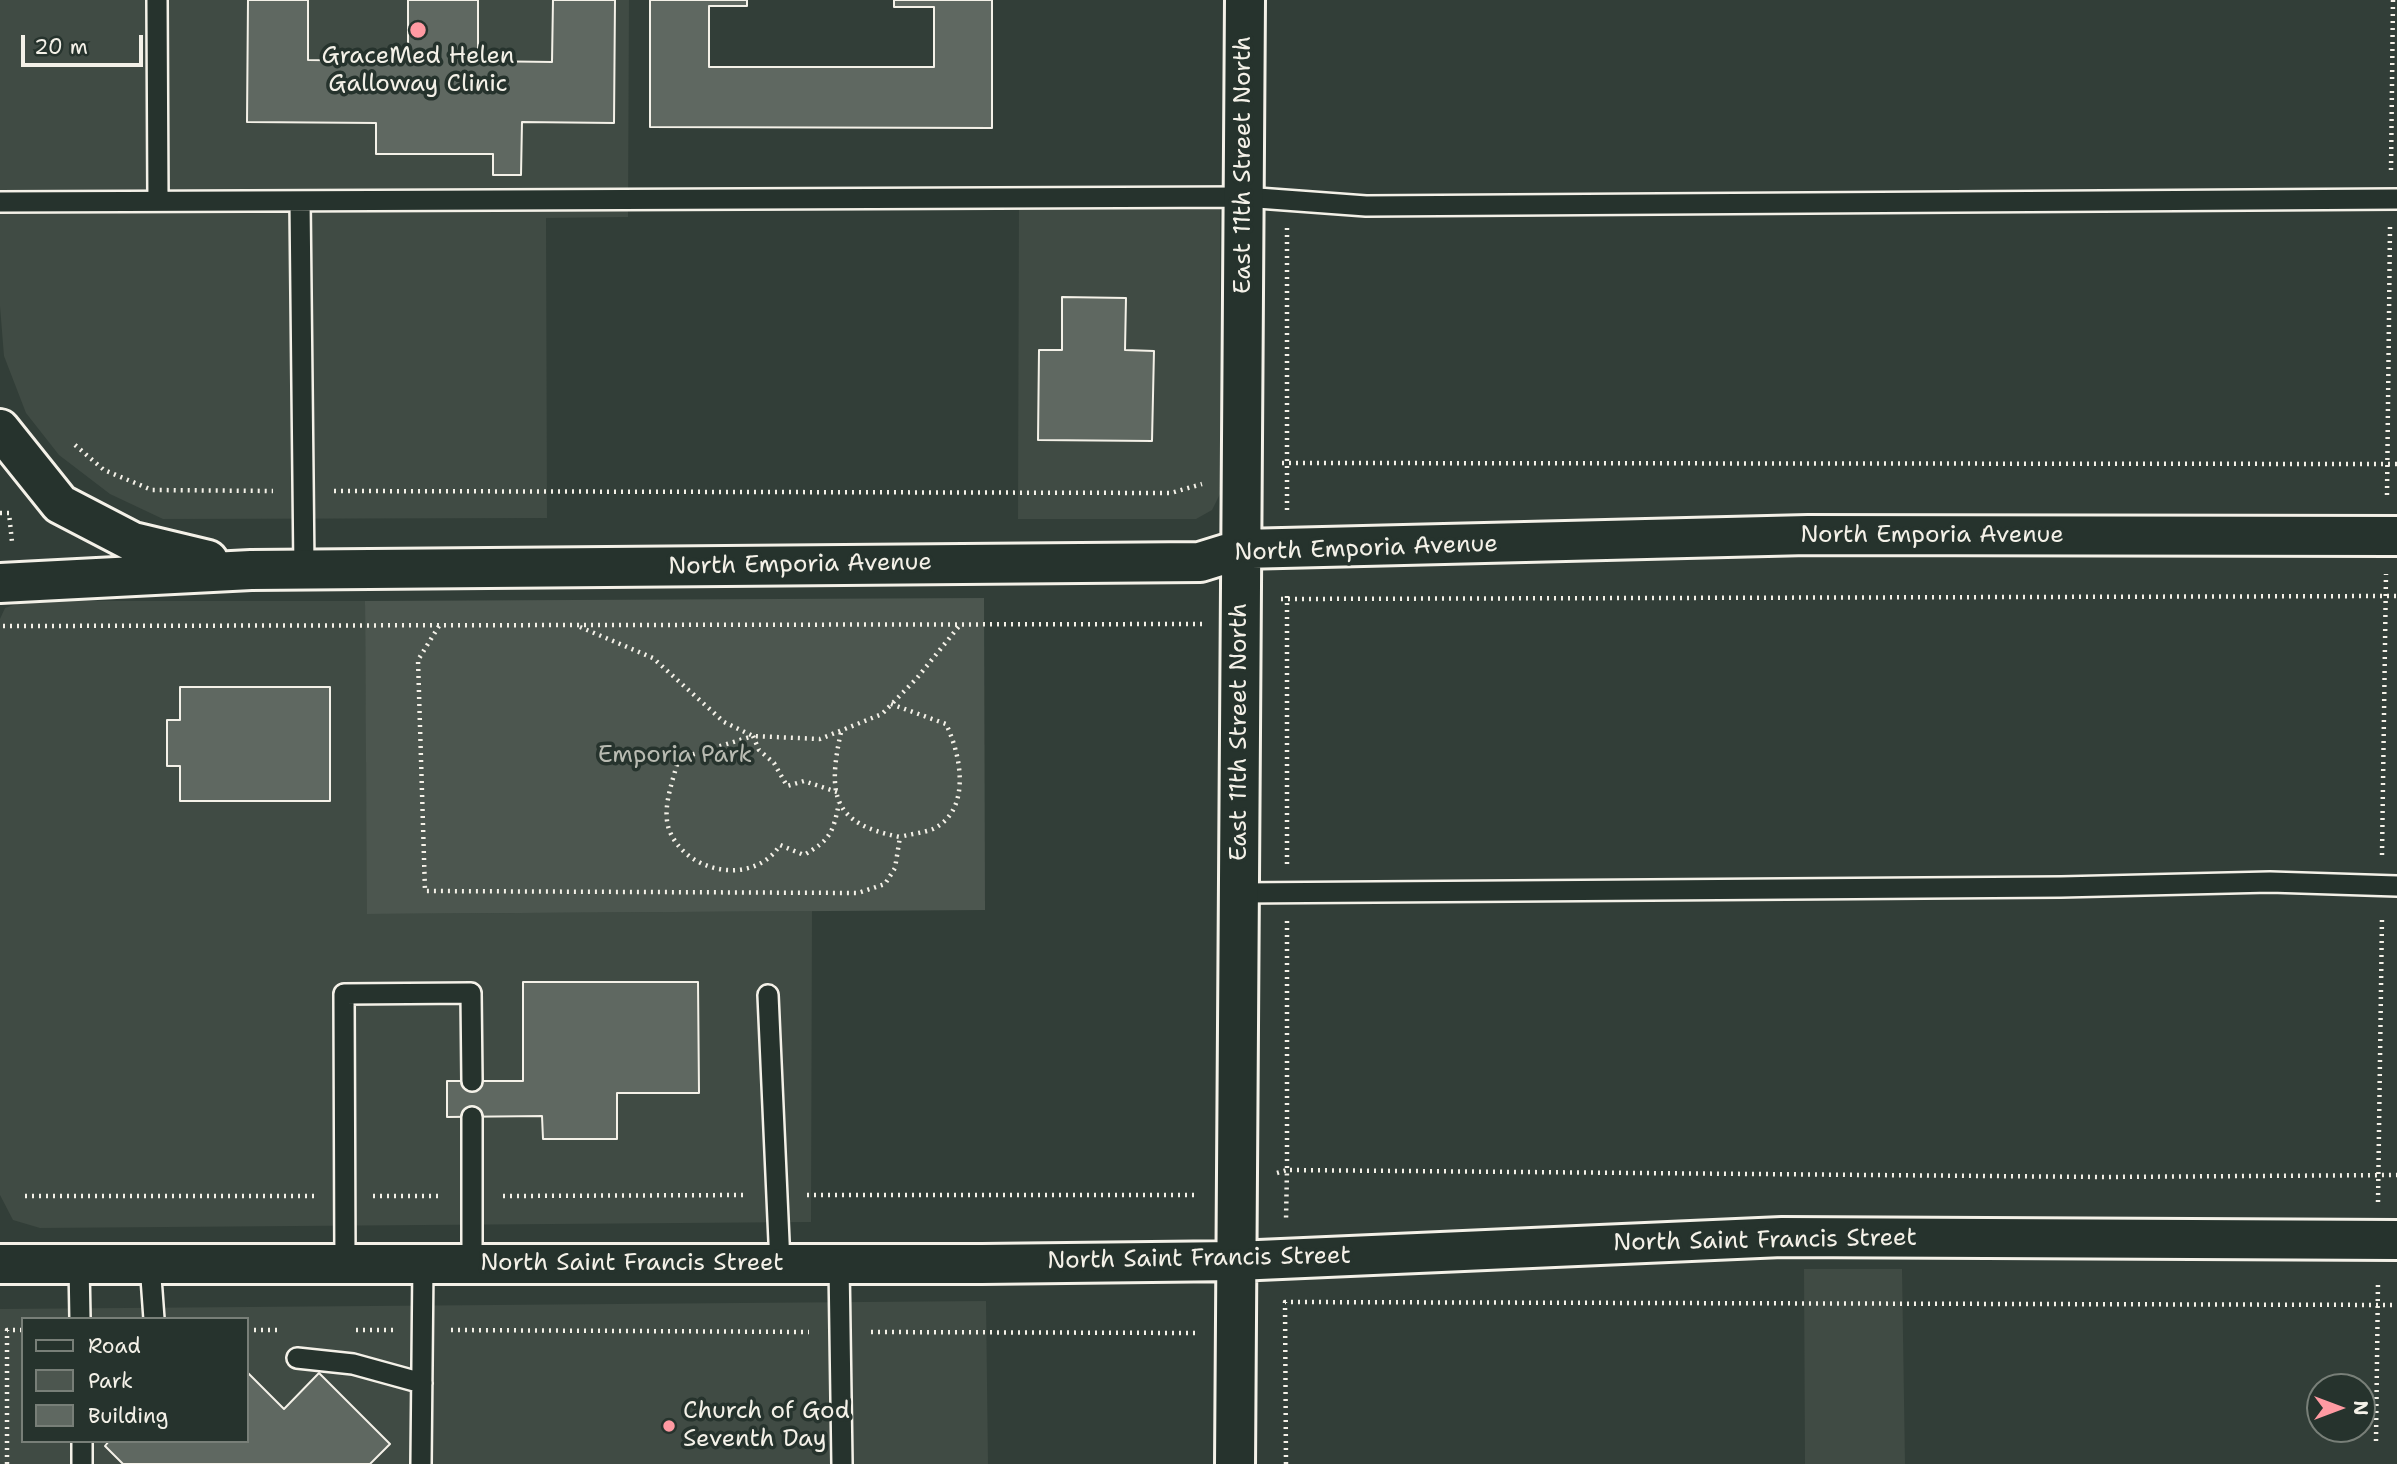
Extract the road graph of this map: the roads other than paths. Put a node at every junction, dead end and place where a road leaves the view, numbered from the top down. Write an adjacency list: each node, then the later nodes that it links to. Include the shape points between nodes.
1 (157, 0): 5 (lane)
2 (1245, 0): 3 (street, East 11th Street North)
3 (1244, 197): 4 (lane, via 1366,205); 6 (lane); 10 (street, East 11th Street North)
4 (2394, 199)
5 (158, 201): 6 (lane); 7 (lane)
6 (300, 201): 13 (lane)
7 (0, 202)
8 (0, 429): 12 (street, North Emporia Avenue, via 60,504 134,542)
9 (2392, 536): 10 (street, North Emporia Avenue, via 1808,536)
10 (1242, 549): 13 (street, North Emporia Avenue, via 1200,562); 15 (street, East 11th Street North)
11 (6, 568): 12 (street, North Emporia Avenue)
12 (251, 570): 13 (street, North Emporia Avenue)
13 (303, 570)
14 (2389, 886): 15 (lane, via 2270,882)
15 (1239, 893): 20 (street, East 11th Street North)
16 (768, 995): 27 (lane)
17 (472, 1081): 24 (lane, via 471,993 344,993)
18 (472, 1117): 26 (lane)
19 (2387, 1240): 20 (street, North Saint Francis Street, via 1782,1237)
20 (1236, 1261): 28 (street, North Saint Francis Street); 37 (street, East 11th Street North)
21 (0, 1264): 22 (street, North Saint Francis Street)
22 (79, 1264): 23 (street, North Saint Francis Street); 29 (lane)
23 (150, 1264): 24 (street, North Saint Francis Street); 30 (lane)
24 (345, 1264): 25 (street, North Saint Francis Street)
25 (423, 1264): 26 (street, North Saint Francis Street); 32 (lane)
26 (472, 1264): 27 (street, North Saint Francis Street)
27 (780, 1264): 28 (street, North Saint Francis Street)
28 (839, 1264): 36 (lane)
29 (80, 1317)
30 (154, 1317)
31 (298, 1359): 32 (lane, via 353,1364)
32 (422, 1383): 35 (lane)
33 (82, 1443): 34 (lane)
34 (82, 1464)
35 (421, 1464)
36 (842, 1464)
37 (1235, 1464)

